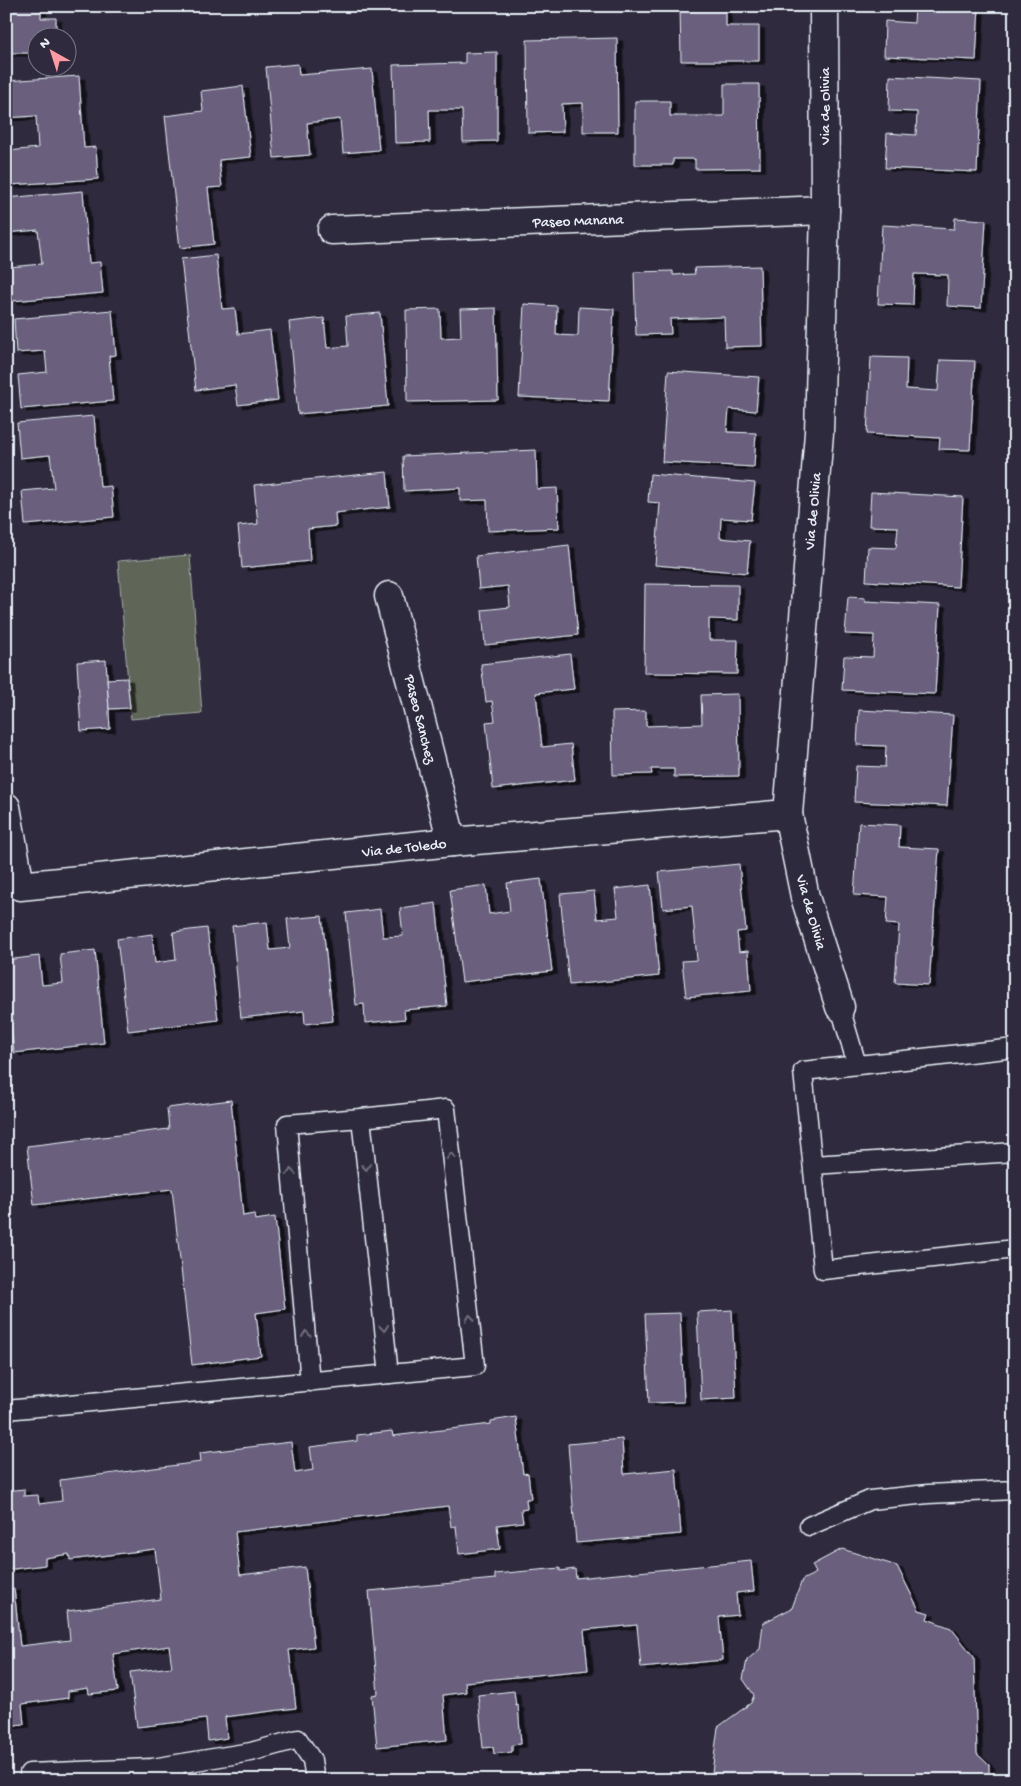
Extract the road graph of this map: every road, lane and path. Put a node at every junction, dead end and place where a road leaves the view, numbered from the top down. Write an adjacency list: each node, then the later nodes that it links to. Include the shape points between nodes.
1 (824, 6): 2 (street, Via de Olivia)
2 (825, 210): 3 (street, Paseo Manana); 6 (street, Via de Olivia, via 818,433)
3 (332, 230)
4 (389, 596): 7 (street, Paseo Sanchez)
5 (6, 807): 7 (street, Via de Toledo, via 20,886)
6 (788, 814): 7 (street, Via de Toledo); 8 (street, Via de Olivia, via 805,897)
7 (452, 842)
8 (840, 1007): 10 (lane)
9 (1015, 1048): 10 (lane)
10 (857, 1065): 13 (lane, via 803,1071)
11 (361, 1118): 15 (lane, one-way to 15); 15 (lane, one-way to 11, via 475,1366 446,1109); 16 (lane, one-way to 11, via 287,1124)
12 (1015, 1152): 13 (lane)
13 (813, 1165): 14 (lane, via 823,1270)
14 (1015, 1249)
15 (389, 1374): 16 (lane)
16 (310, 1382): 17 (lane)
17 (6, 1410)
18 (1015, 1490): 19 (lane, via 870,1500)
19 (809, 1526)
20 (175, 1772): 21 (lane, via 152,1768); 22 (lane, via 298,1739 312,1760)
21 (29, 1773)
22 (315, 1780)

